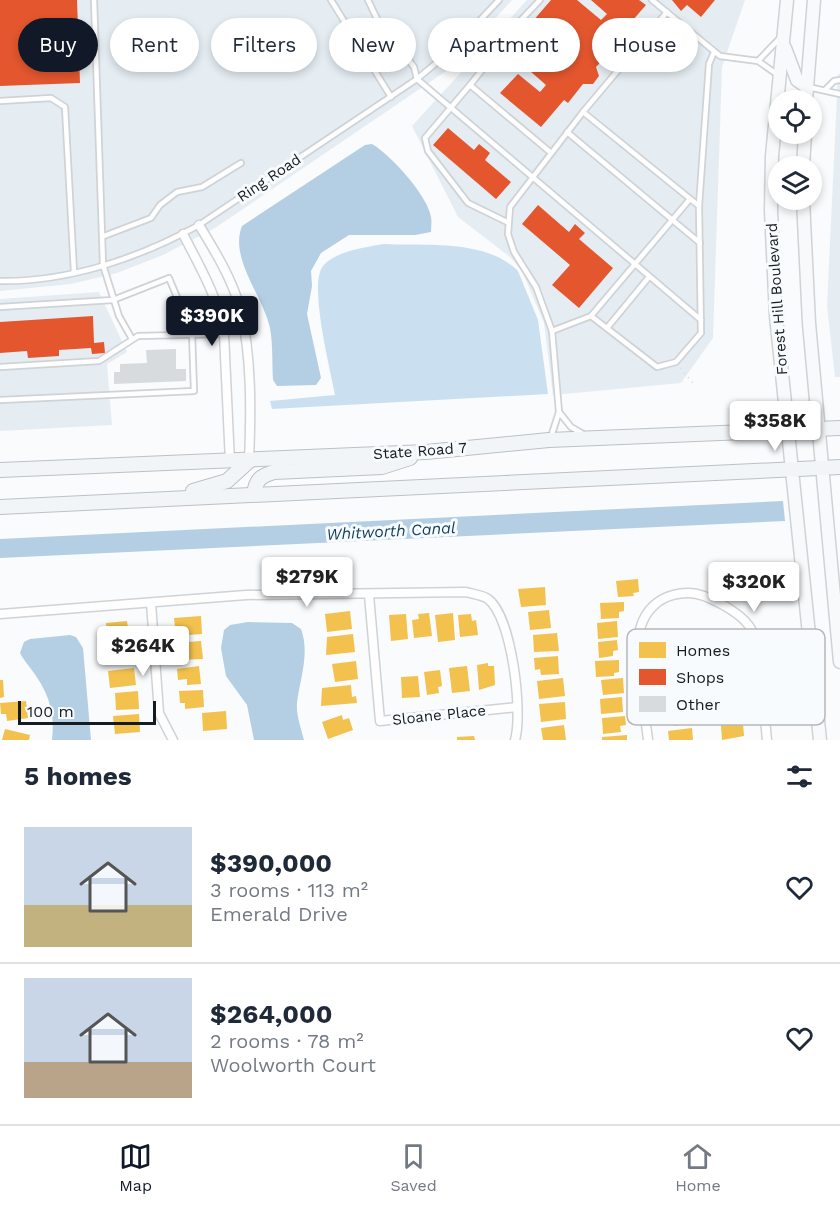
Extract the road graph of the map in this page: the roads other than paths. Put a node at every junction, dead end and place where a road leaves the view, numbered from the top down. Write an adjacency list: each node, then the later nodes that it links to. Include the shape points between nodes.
1 (94, 0): 36 (lane)
2 (331, 0): 21 (lane)
3 (368, 0): 14 (lane, via 378,21 414,67)
4 (499, 0): 14 (lane, Ring Road, via 453,49)
5 (540, 0): 16 (lane, via 503,39 499,50)
6 (652, 0): 9 (lane)
7 (787, 0): 10 (main road, Forest Hill Boulevard)
8 (814, 0): 17 (main road)
9 (667, 12): 11 (lane); 24 (lane)
10 (784, 38): 12 (lane); 13 (main road, Forest Hill Boulevard); 17 (main road, via 797,80)
11 (714, 52): 12 (lane); 30 (lane, via 709,64)
12 (758, 61): 13 (lane)
13 (779, 75): 57 (main road, Forest Hill Boulevard, via 771,211)
14 (417, 79): 21 (lane, Ring Road); 23 (lane)
15 (840, 80): 19 (lane)
16 (470, 85): 23 (lane); 26 (lane)
17 (807, 87): 18 (main road); 19 (lane)
18 (807, 90)
19 (825, 90): 20 (lane)
20 (840, 94)
21 (391, 97): 34 (lane, Ring Road)
22 (0, 101): 40 (lane, via 51,98 65,107)
23 (449, 106): 28 (lane); 33 (lane, via 425,138 428,151 468,203)
24 (583, 112): 25 (lane); 29 (lane)
25 (567, 132): 26 (lane); 32 (lane)
26 (550, 153): 28 (lane)
27 (241, 163): 36 (lane, via 202,187 177,192 151,218)
28 (532, 176): 33 (lane, via 510,207); 39 (lane)
29 (690, 199): 30 (lane); 32 (lane)
30 (699, 206): 37 (lane)
31 (803, 210): 56 (main road, Forest Hill Boulevard)
32 (672, 220): 37 (lane); 39 (lane)
33 (507, 222): 48 (lane, via 514,252 536,287)
34 (199, 225): 35 (lane, Ring Road); 61 (street, via 229,280 244,329)
35 (183, 234): 38 (lane, Ring Road); 50 (street, via 213,291)
36 (104, 236): 38 (lane)
37 (700, 243): 46 (lane)
38 (103, 265): 40 (lane, Ring Road); 43 (lane)
39 (634, 265): 41 (lane); 45 (lane)
40 (74, 272): 42 (lane, Ring Road)
41 (649, 277): 46 (lane); 47 (lane)
42 (0, 281)
43 (112, 300): 44 (lane); 49 (lane, via 169,278); 51 (lane)
44 (0, 307)
45 (591, 316): 47 (lane); 48 (lane)
46 (701, 320): 47 (lane, via 701,333 676,362 657,367)
47 (607, 328)
48 (552, 331): 54 (lane)
49 (192, 333): 50 (lane); 51 (lane); 53 (lane, via 194,391)
50 (224, 334): 62 (street)
51 (132, 339): 52 (lane, via 99,361)
52 (0, 367)
53 (0, 400)
54 (559, 412): 58 (lane, via 572,427); 59 (lane)
55 (840, 428): 56 (main road, State Road 7)
56 (819, 429): 57 (main road, State Road 7); 64 (main road, Forest Hill Boulevard)
57 (787, 430): 58 (main road, State Road 7); 66 (main road, Forest Hill Boulevard)
58 (593, 438): 59 (main road, State Road 7)
59 (549, 440): 60 (main road, State Road 7)
60 (426, 452): 61 (main road, State Road 7); 67 (main road, via 382,467 274,472 262,475)
61 (249, 461): 62 (main road, State Road 7); 68 (main road, via 227,481 213,487)
62 (230, 462): 65 (main road, State Road 7)
63 (840, 467): 64 (main road)
64 (822, 468): 66 (main road); 76 (main road, Forest Hill Boulevard)
65 (0, 470)
66 (792, 470): 67 (main road); 75 (main road, Forest Hill Boulevard)
67 (254, 494): 68 (main road)
68 (153, 500): 69 (main road)
69 (0, 507)
70 (369, 595): 71 (street, via 246,595); 77 (street, via 466,592 487,598 500,613 507,630); 77 (street, Sloane Place, via 380,721)
71 (151, 603): 72 (street); 81 (street, via 159,713)
72 (0, 614)
73 (640, 629): 74 (street, via 648,611 680,593 697,594 737,615)
74 (751, 629)
75 (808, 629)
76 (840, 662)
77 (518, 707): 82 (street)
78 (647, 725): 83 (street)
79 (765, 725): 84 (street)
80 (818, 725): 85 (main road, Forest Hill Boulevard)
81 (173, 740)
82 (515, 740)
83 (648, 740)
84 (767, 740)
85 (820, 740)

